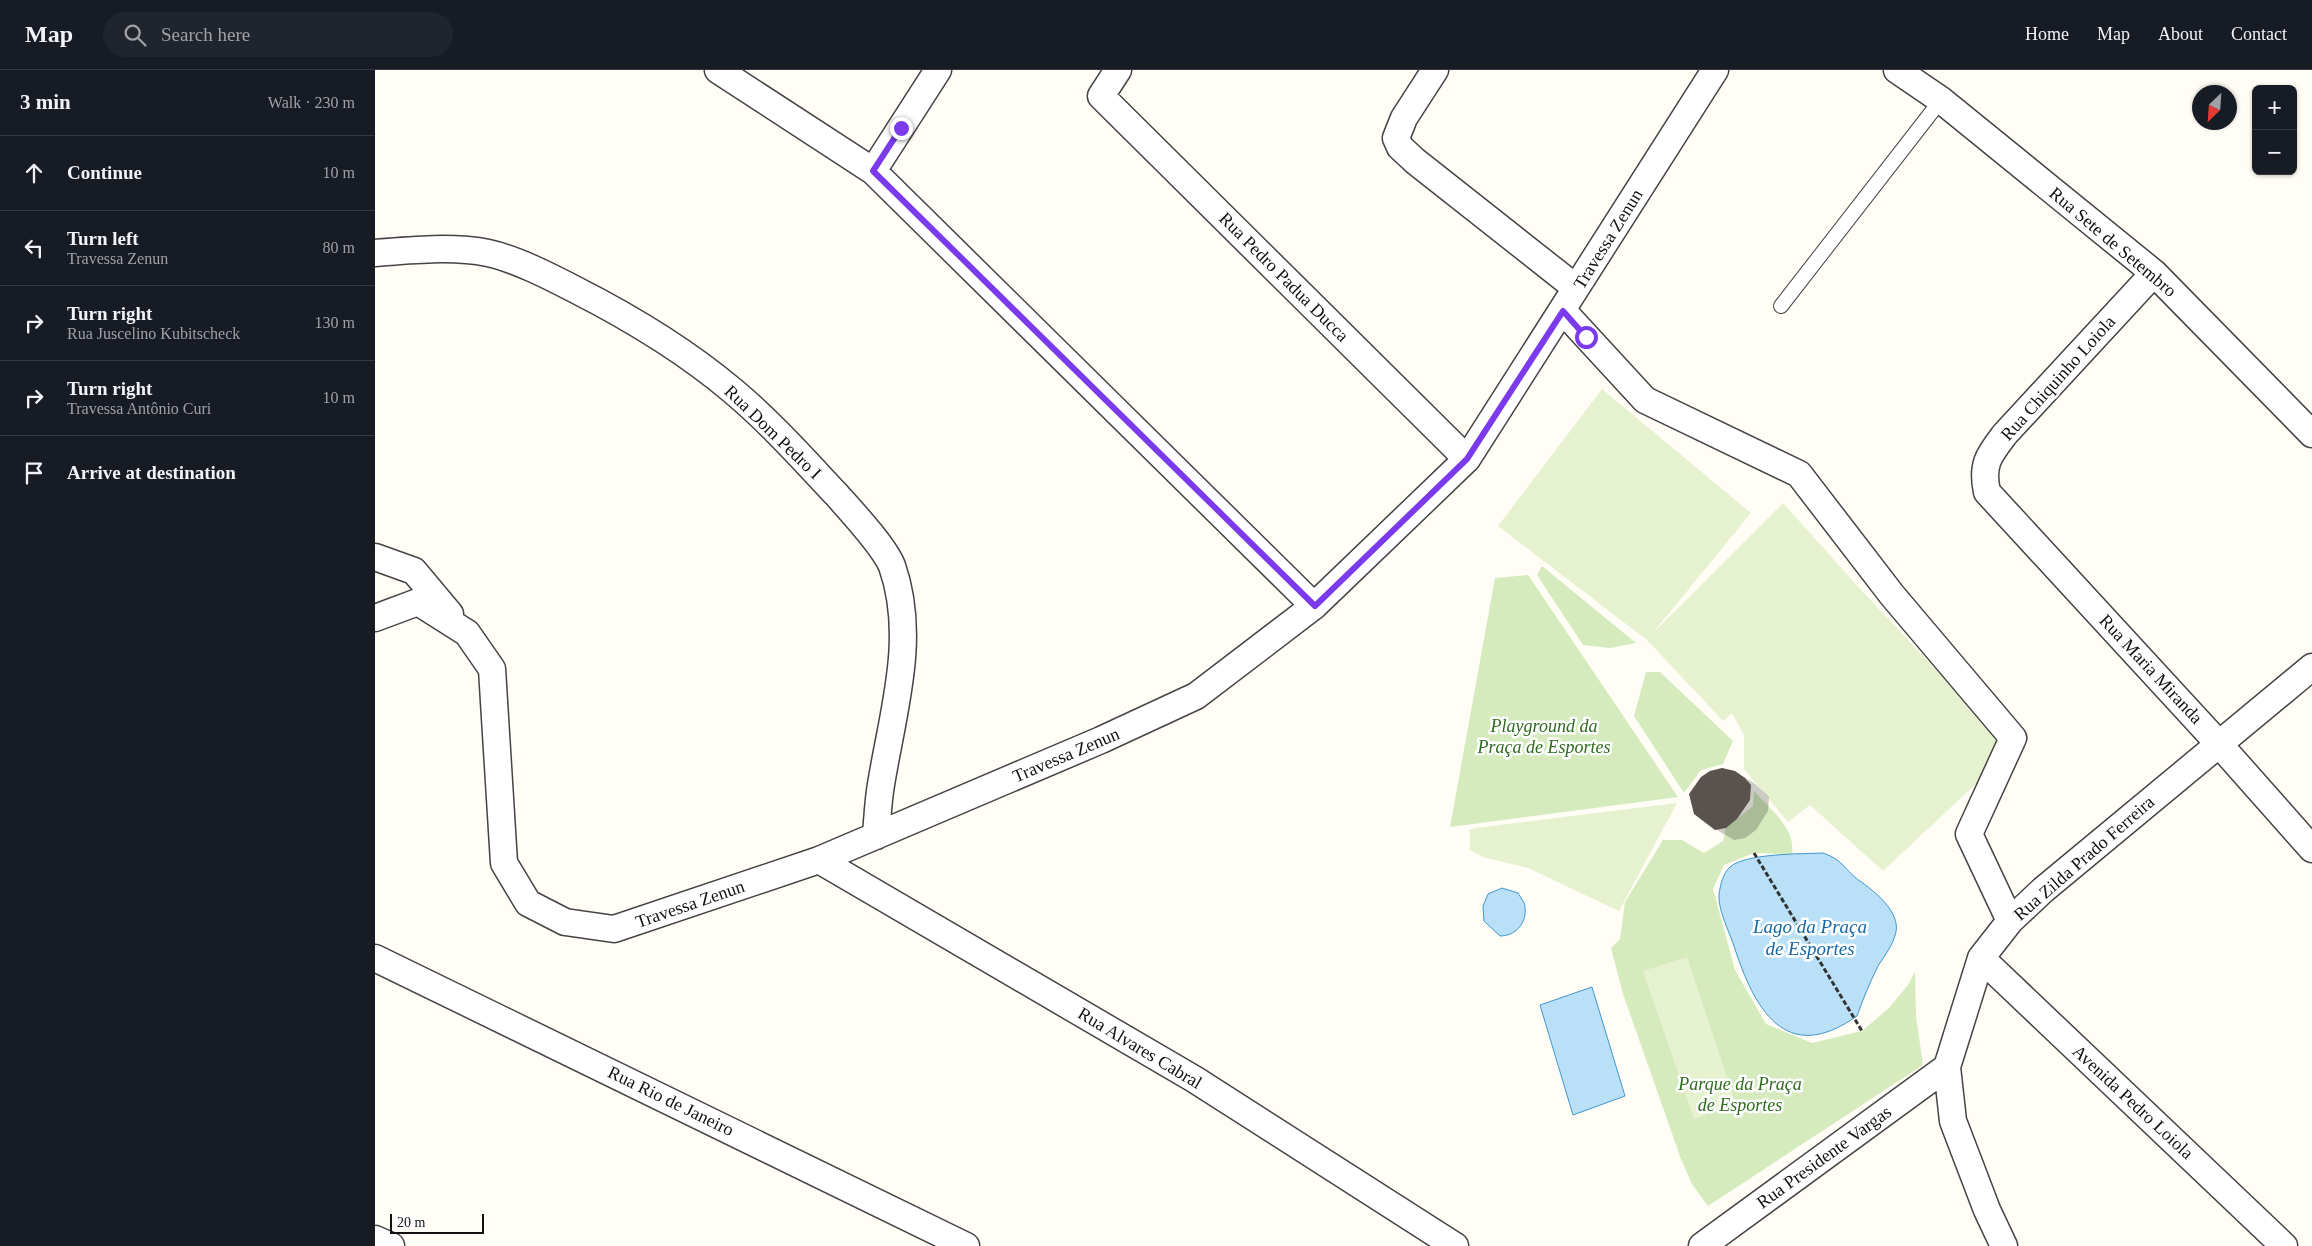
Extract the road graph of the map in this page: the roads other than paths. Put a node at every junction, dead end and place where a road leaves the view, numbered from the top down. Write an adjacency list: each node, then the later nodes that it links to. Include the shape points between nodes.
1 (718, 70): 8 (street)
2 (938, 70): 8 (street)
3 (1118, 70): 15 (street, Rua Pedro Padua Ducca, via 1101,96)
4 (1435, 70): 11 (street, via 1404,118 1396,138 1415,161)
5 (1715, 70): 11 (street, Travessa Zenun)
6 (1897, 70): 7 (street, Rua Sete de Setembro)
7 (1941, 100): 10 (street, Rua Sete de Setembro); 12 (lane)
8 (873, 171): 18 (street)
9 (375, 253): 23 (street, Rua Dom Pedro I, via 421,249 489,253 548,275 599,302 656,336 733,391 795,450 861,522 891,564 901,609 903,643 896,715 881,790)
10 (2154, 272): 14 (street, Rua Sete de Setembro); 16 (street, Rua Chiquinho Loiola, via 1988,456 1983,476)
11 (1577, 288): 13 (street, Travessa Zenun)
12 (1781, 306)
13 (1563, 311): 15 (street, Travessa Zenun); 26 (street, via 1645,400 1799,474 1892,595 2013,738 1969,834)
14 (2312, 434)
15 (1467, 459): 18 (street, Travessa Zenun)
16 (1987, 492): 22 (street, Rua Maria Miranda)
17 (375, 557): 20 (street, via 414,571)
18 (1315, 606): 23 (street, Travessa Zenun, via 1196,696)
19 (375, 618): 20 (street, Travessa Zenun, via 418,602)
20 (467, 633): 25 (street, Travessa Zenun, via 492,669 503,863 528,903 565,922 614,929)
21 (2312, 667): 22 (street, Rua Zilda Prado Ferreira)
22 (2219, 744): 24 (street, Rua Maria Miranda); 26 (street, Rua Zilda Prado Ferreira)
23 (876, 836): 25 (street, Travessa Zenun)
24 (2312, 848)
25 (819, 860): 33 (street, Rua Alvares Cabral, via 1194,1079)
26 (2010, 921): 28 (street, Rua Zilda Prado Ferreira)
27 (375, 958): 32 (street, Rua Rio de Janeiro)
28 (1981, 958): 29 (street, Rua Zilda Prado Ferreira); 36 (street, Avenida Pedro Loiola)
29 (1947, 1068): 34 (street, Rua Presidente Vargas); 35 (street, Rua Zilda Prado Ferreira, via 1953,1121 1987,1210)
30 (375, 1239): 31 (street)
31 (391, 1246)
32 (966, 1246)
33 (1455, 1246)
34 (1702, 1246)
35 (2005, 1246)
36 (2284, 1246)

